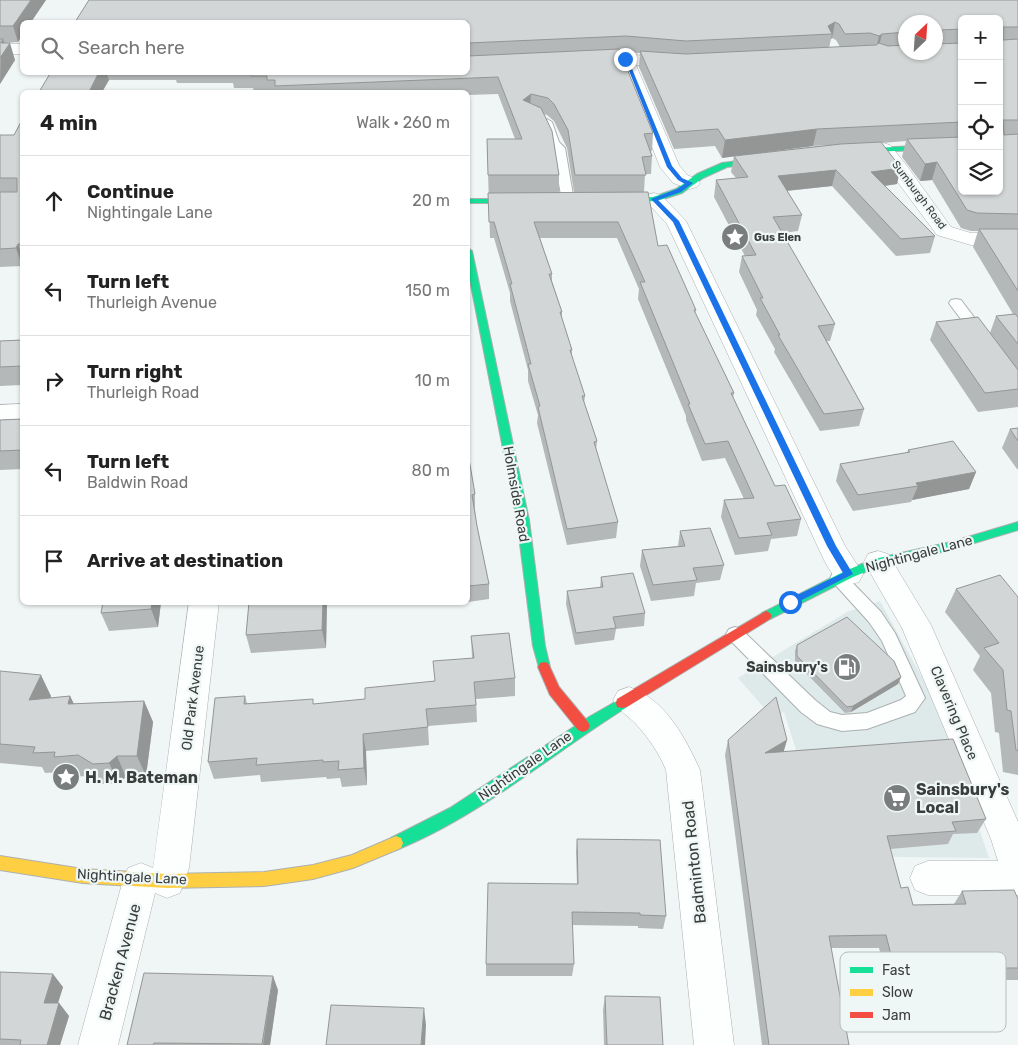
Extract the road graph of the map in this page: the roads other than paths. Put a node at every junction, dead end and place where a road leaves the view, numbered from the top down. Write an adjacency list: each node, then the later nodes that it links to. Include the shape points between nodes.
1 (0, 49): 2 (street)
2 (20, 49)
3 (625, 59): 4 (street); 5 (street); 11 (street, via 670,167 680,179)
4 (566, 62)
5 (694, 64)
6 (536, 116): 15 (lane, via 546,120 559,148)
7 (958, 146): 8 (street)
8 (883, 149): 9 (street); 17 (street, Sumburgh Road, via 944,231 968,240)
9 (837, 152)
10 (782, 158): 11 (street, via 725,166)
11 (690, 183): 12 (street)
12 (654, 199): 16 (street); 25 (street, via 676,221 838,560)
13 (470, 201): 14 (street)
14 (540, 201)
15 (568, 201)
16 (603, 201)
17 (1018, 239)
18 (470, 261): 29 (street, Holmside Road, via 522,520 539,646 547,679)
19 (956, 303): 20 (lane)
20 (990, 348)
21 (20, 412): 22 (street)
22 (0, 414)
23 (1018, 526): 24 (street, Nightingale Lane, via 951,546)
24 (878, 562): 25 (street, Nightingale Lane); 31 (street, Clavering Place, via 916,625)
25 (843, 577): 27 (street, Nightingale Lane); 27 (lane, via 889,638 916,698 908,706 868,721 842,723 824,718)
26 (204, 605): 34 (street, Old Park Avenue, via 173,851)
27 (735, 634): 28 (street, Nightingale Lane)
28 (628, 700): 29 (street, Nightingale Lane); 36 (street, Badminton Road, via 640,707 668,740 683,770)
29 (583, 726): 34 (street, Nightingale Lane, via 473,802 417,834 353,861 313,872 264,879)
30 (0, 863): 34 (street, Nightingale Lane, via 84,876)
31 (1018, 869)
32 (928, 878): 33 (street)
33 (1018, 878)
34 (154, 881): 35 (street, Bracken Avenue)
35 (98, 1045)
36 (714, 1045)

